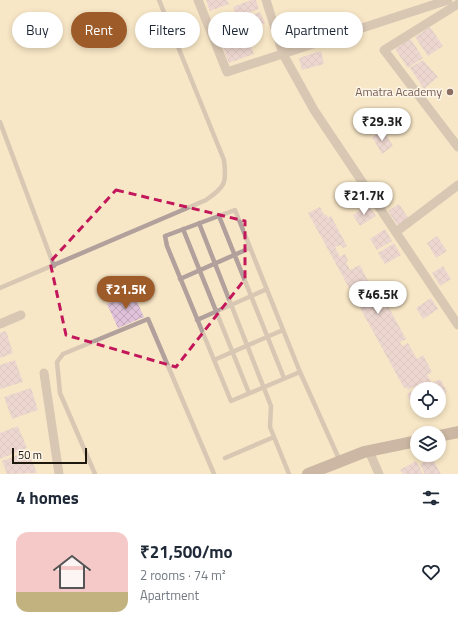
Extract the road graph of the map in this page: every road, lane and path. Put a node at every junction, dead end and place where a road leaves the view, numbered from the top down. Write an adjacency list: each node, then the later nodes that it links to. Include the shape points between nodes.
1 (159, 0): 17 (lane, via 224,160 226,177 220,190 206,200)
2 (198, 0): 6 (street, via 227,72)
3 (266, 0): 6 (street)
4 (448, 0): 6 (street)
5 (458, 4): 8 (street, via 384,50)
6 (283, 54): 13 (street, via 314,110)
7 (0, 122): 17 (lane)
8 (458, 146)
9 (458, 185): 13 (street)
10 (218, 216): 11 (lane); 14 (lane, via 235,210); 15 (lane)
11 (199, 223): 12 (lane); 16 (lane)
12 (183, 229): 18 (lane); 19 (lane, via 165,236)
13 (396, 232): 28 (street)
14 (250, 248): 15 (lane); 21 (lane)
15 (234, 255): 16 (lane); 22 (lane)
16 (215, 263): 18 (lane); 23 (lane)
17 (54, 266): 20 (lane)
18 (200, 270): 19 (lane); 24 (lane)
19 (180, 279): 26 (lane)
20 (0, 288)
21 (267, 289): 22 (lane); 29 (lane)
22 (251, 296): 23 (lane); 30 (lane)
23 (232, 305): 24 (lane); 31 (lane)
24 (216, 312): 26 (lane); 32 (lane)
25 (21, 315): 27 (street)
26 (198, 320): 33 (lane)
27 (0, 324)
28 (458, 325)
29 (284, 330): 30 (lane); 34 (lane)
30 (268, 337): 31 (lane); 36 (lane)
31 (248, 345): 32 (lane); 37 (lane)
32 (232, 352): 33 (lane); 38 (lane)
33 (214, 360): 38 (lane, via 231,400)
34 (300, 372): 36 (lane); 45 (lane)
35 (44, 373): 48 (street)
36 (284, 378): 37 (lane)
37 (264, 387): 38 (lane); 41 (lane, via 271,406 270,427)
38 (249, 393)
39 (458, 432): 40 (main road)
40 (446, 435)
41 (274, 437): 44 (lane); 50 (lane)
42 (410, 442): 43 (main road)
43 (369, 451): 45 (main road); 52 (street)
44 (225, 458)
45 (340, 461): 46 (main road)
46 (323, 471): 51 (main road)
47 (212, 473): 49 (lane, via 148,319 63,354 57,362 60,393)
48 (59, 474)
49 (95, 474)
50 (289, 474)
51 (308, 474)
52 (379, 474)

